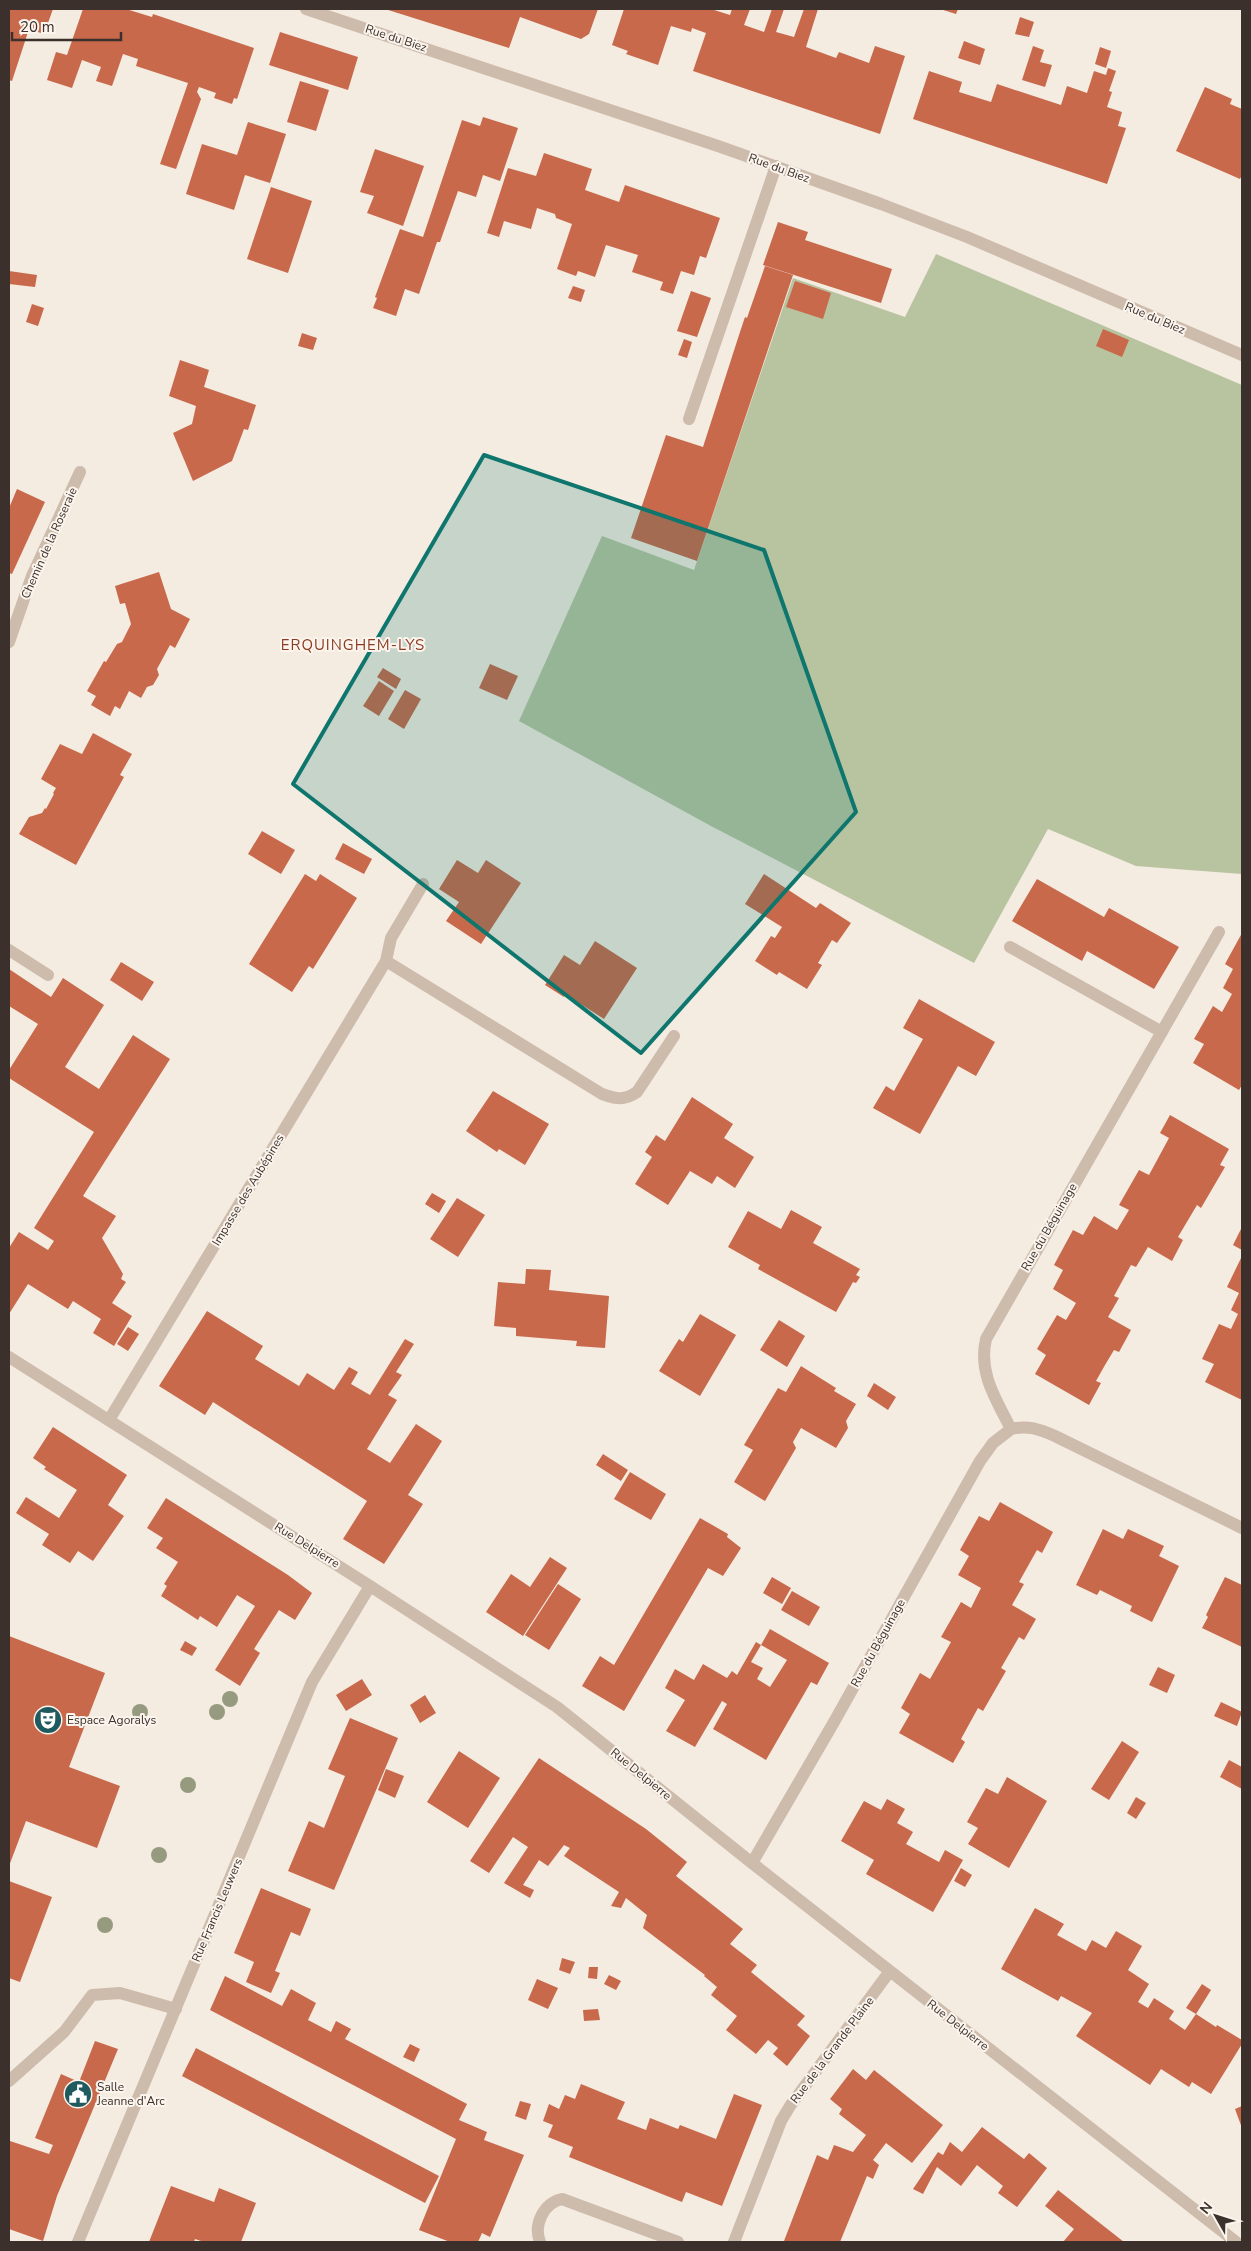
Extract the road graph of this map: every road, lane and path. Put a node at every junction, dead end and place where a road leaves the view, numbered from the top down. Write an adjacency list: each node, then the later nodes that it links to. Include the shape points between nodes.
1 (306, 9): 2 (street, Rue du Biez)
2 (776, 166): 3 (street, Rue du Biez, via 967,237); 4 (street)
3 (1242, 355)
4 (688, 419)
5 (80, 472): 6 (street, Chemin de la Roseraie, via 32,576)
6 (9, 642)
7 (423, 884): 11 (street, Impasse des Aubépines, via 391,938)
8 (1219, 932): 13 (street, Rue du Béguinage)
9 (1010, 947): 13 (street)
10 (9, 950): 12 (street)
11 (386, 961): 14 (street, via 602,1094 621,1100 637,1092); 16 (street, Impasse des Aubépines)
12 (48, 975)
13 (1162, 1032): 17 (street, Rue du Béguinage, via 986,1339 983,1364)
14 (674, 1036)
15 (10, 1361): 16 (street, Rue Delpierre)
16 (109, 1420): 19 (street, Rue Delpierre)
17 (1011, 1429): 18 (street, via 1030,1427 1055,1436); 20 (street, Rue du Béguinage, via 993,1442 980,1461)
18 (1242, 1528)
19 (370, 1586): 20 (street, Rue Delpierre, via 558,1708); 22 (street, Rue Francis Leuwers, via 312,1682)
20 (752, 1863): 21 (street, Rue Delpierre)
21 (890, 1971): 27 (street, Rue de la Grande Plaine, via 790,2106); 28 (street, Rue Delpierre)
22 (176, 2009): 23 (street, via 120,1993 92,1995 64,2032); 24 (street, Rue Francis Leuwers)
23 (9, 2081)
24 (78, 2242)
25 (540, 2242): 26 (street, via 538,2229 541,2218 548,2205 562,2199)
26 (678, 2242)
27 (734, 2242)
28 (1236, 2242)

